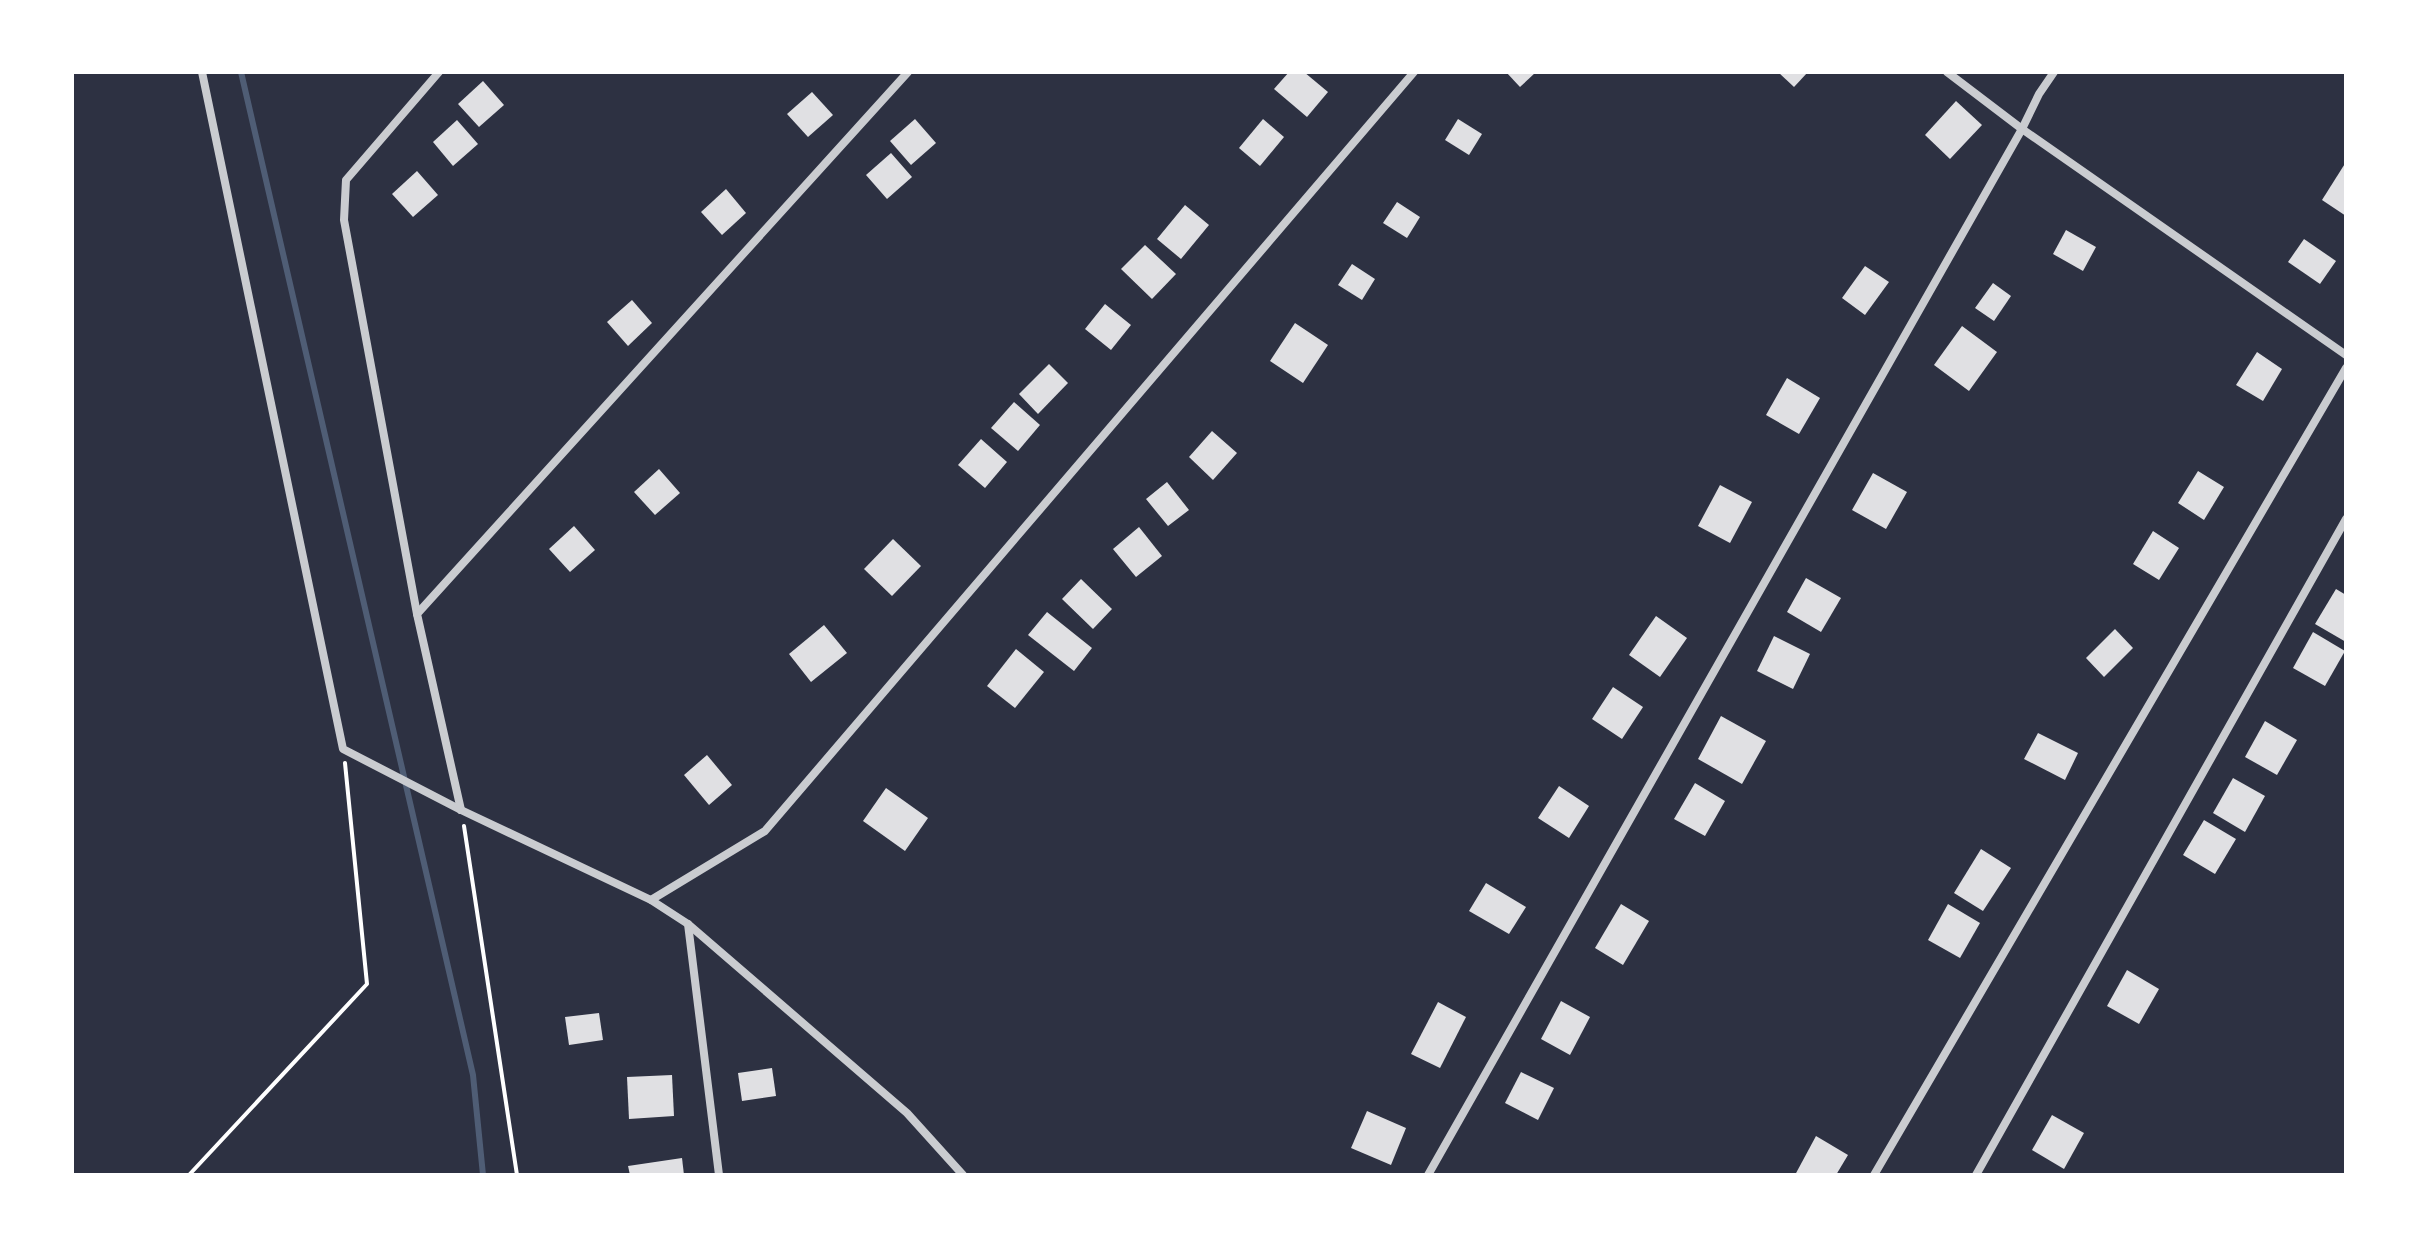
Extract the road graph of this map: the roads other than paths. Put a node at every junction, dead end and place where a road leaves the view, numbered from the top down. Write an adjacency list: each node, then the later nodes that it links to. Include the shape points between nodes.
1 (202, 72): 12 (street, via 343,749)
2 (439, 72): 11 (street, via 346,180 344,220)
3 (908, 72): 11 (street)
4 (1414, 72): 13 (street, via 765,831)
5 (1947, 72): 7 (street)
6 (2054, 72): 7 (street)
7 (2022, 129): 8 (street); 17 (street)
8 (2346, 355)
9 (2346, 368): 18 (street)
10 (2346, 519): 19 (street)
11 (417, 614): 12 (street)
12 (461, 810): 13 (street)
13 (651, 900): 14 (street)
14 (688, 924): 15 (street); 16 (street, via 907,1113)
15 (719, 1175)
16 (963, 1175)
17 (1428, 1175)
18 (1874, 1175)
19 (1976, 1175)

